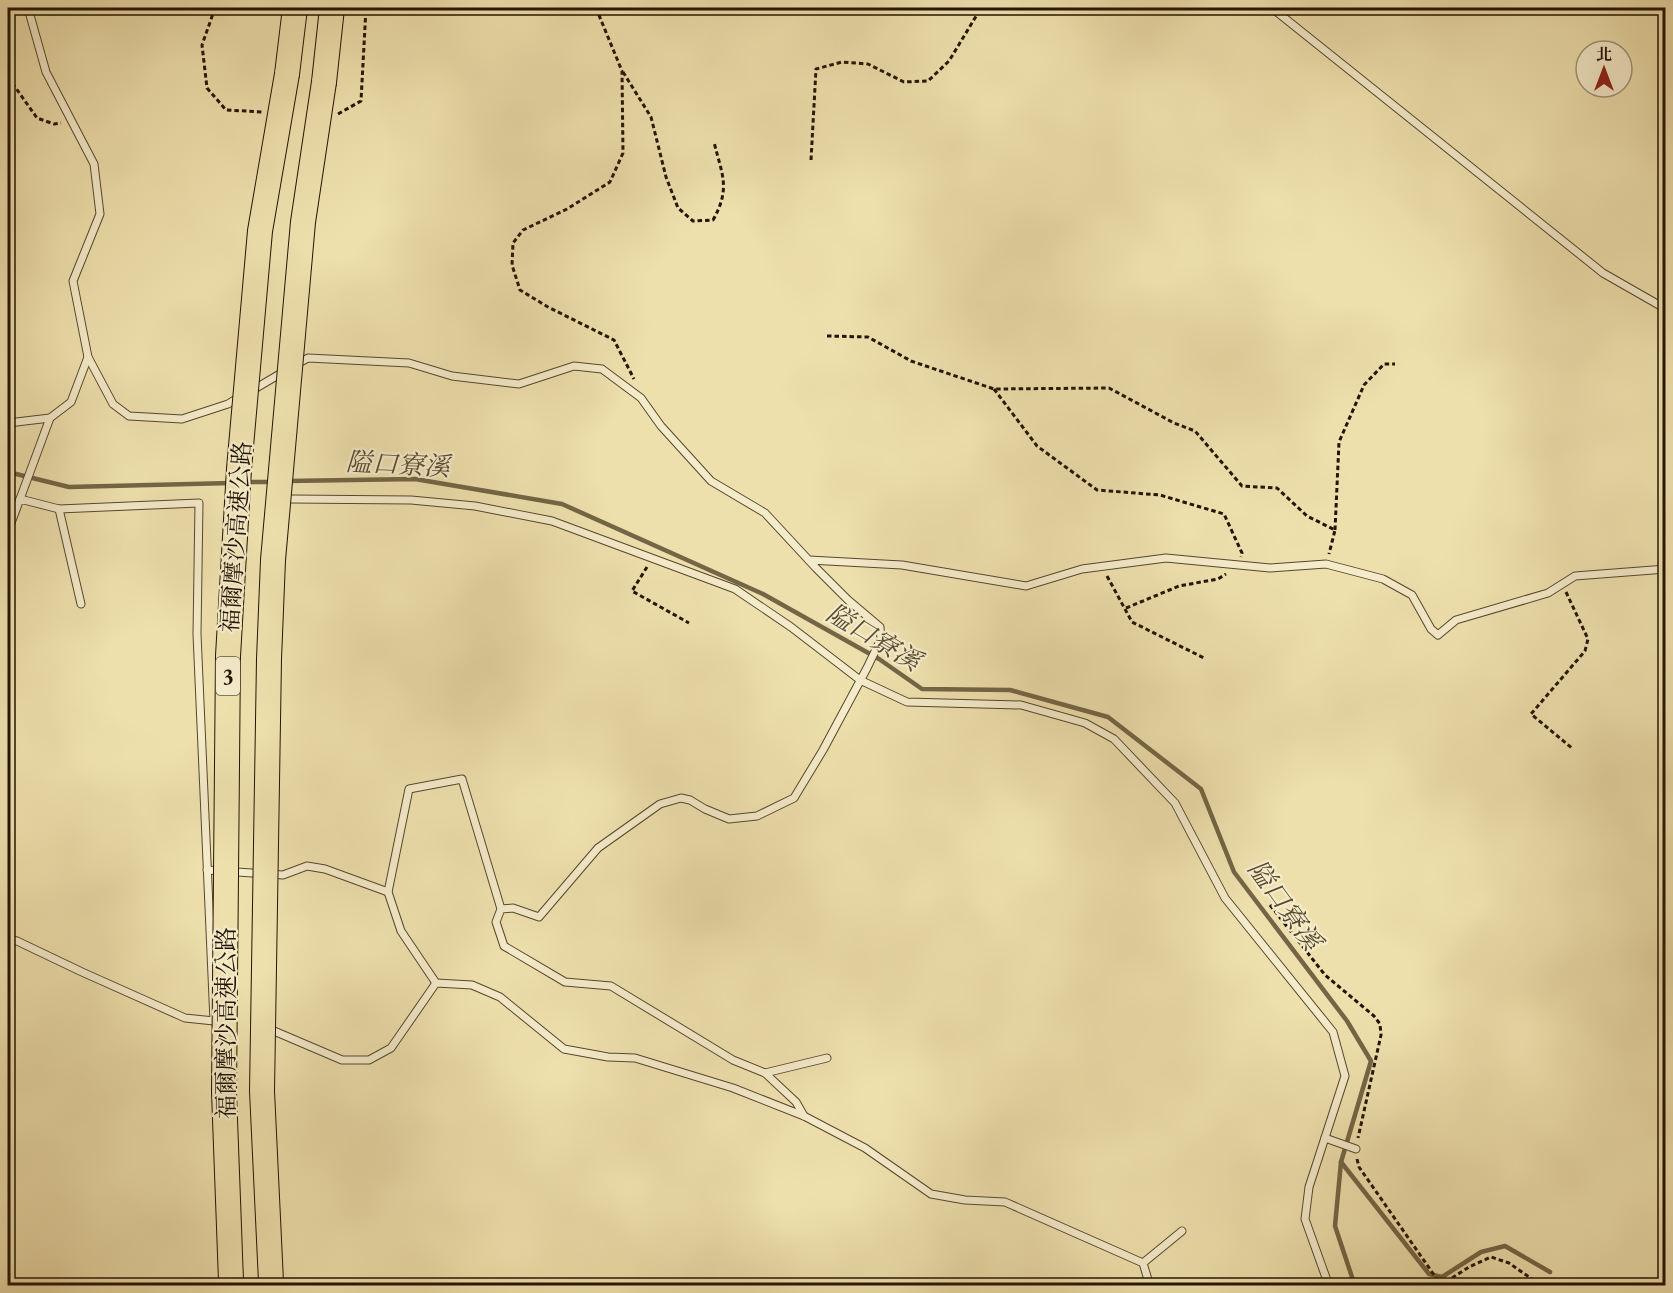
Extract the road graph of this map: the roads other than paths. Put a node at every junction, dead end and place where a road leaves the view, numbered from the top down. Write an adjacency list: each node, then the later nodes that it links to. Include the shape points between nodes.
1 (28, 8): 6 (lane, via 46,72 94,164 100,214 73,281)
2 (295, 8): 30 (highway, 福爾摩沙高速公路 / 3, bridge, via 261,231 239,470 228,656 224,1092)
3 (332, 8): 31 (highway, 福爾摩沙高速公路 / 3, bridge, via 303,222 273,560 262,1091)
4 (1272, 8): 5 (lane, via 1603,273)
5 (1665, 309)
6 (88, 357): 7 (lane, via 71,402); 13 (lane, via 113,404 129,416 182,419 228,404 308,358 410,363 452,376 519,384 574,366 602,369 641,398 711,481 765,513)
7 (50, 418): 8 (lane); 9 (lane)
8 (8, 423)
9 (20, 499): 11 (lane); 12 (lane)
10 (291, 499): 16 (lane, via 411,500 475,506 552,521 735,589)
11 (59, 509): 15 (lane); 17 (lane, via 199,503 197,634)
12 (8, 531)
13 (809, 560): 14 (lane, via 902,565 1026,586 1082,569 1166,558 1270,568 1326,564 1383,579 1412,595 1431,630 1438,635 1456,620 1548,593 1575,576); 16 (lane, via 880,627 881,639)
14 (1665, 569)
15 (81, 604)
16 (860, 680): 19 (lane, via 794,798 757,816 729,819 681,798 660,804 598,848 539,917 513,908); 26 (lane, via 907,702 1022,705 1084,723 1114,738 1175,803 1225,898 1333,1032 1345,1076)
17 (207, 870): 18 (lane, via 283,875 307,866); 20 (lane, via 214,1021 185,1018)
18 (388, 892): 19 (lane, via 410,789 462,779); 21 (lane, via 401,931)
19 (501, 909): 24 (lane, via 496,922 504,946 565,982 611,986 733,1060)
20 (8, 939)
21 (436, 983): 22 (lane, via 391,1048 369,1060 342,1060); 25 (lane, via 472,985 500,997 564,1049 662,1065)
22 (274, 1031)
23 (827, 1058): 24 (lane)
24 (765, 1073): 25 (lane, via 796,1102)
25 (804, 1116): 29 (lane, via 865,1148 931,1194 1005,1202)
26 (1325, 1138): 27 (lane); 33 (lane, via 1309,1187 1305,1219)
27 (1355, 1149)
28 (1182, 1231): 29 (lane)
29 (1143, 1263): 32 (lane)
30 (231, 1283)
31 (271, 1284)
32 (1151, 1286)
33 (1329, 1286)

